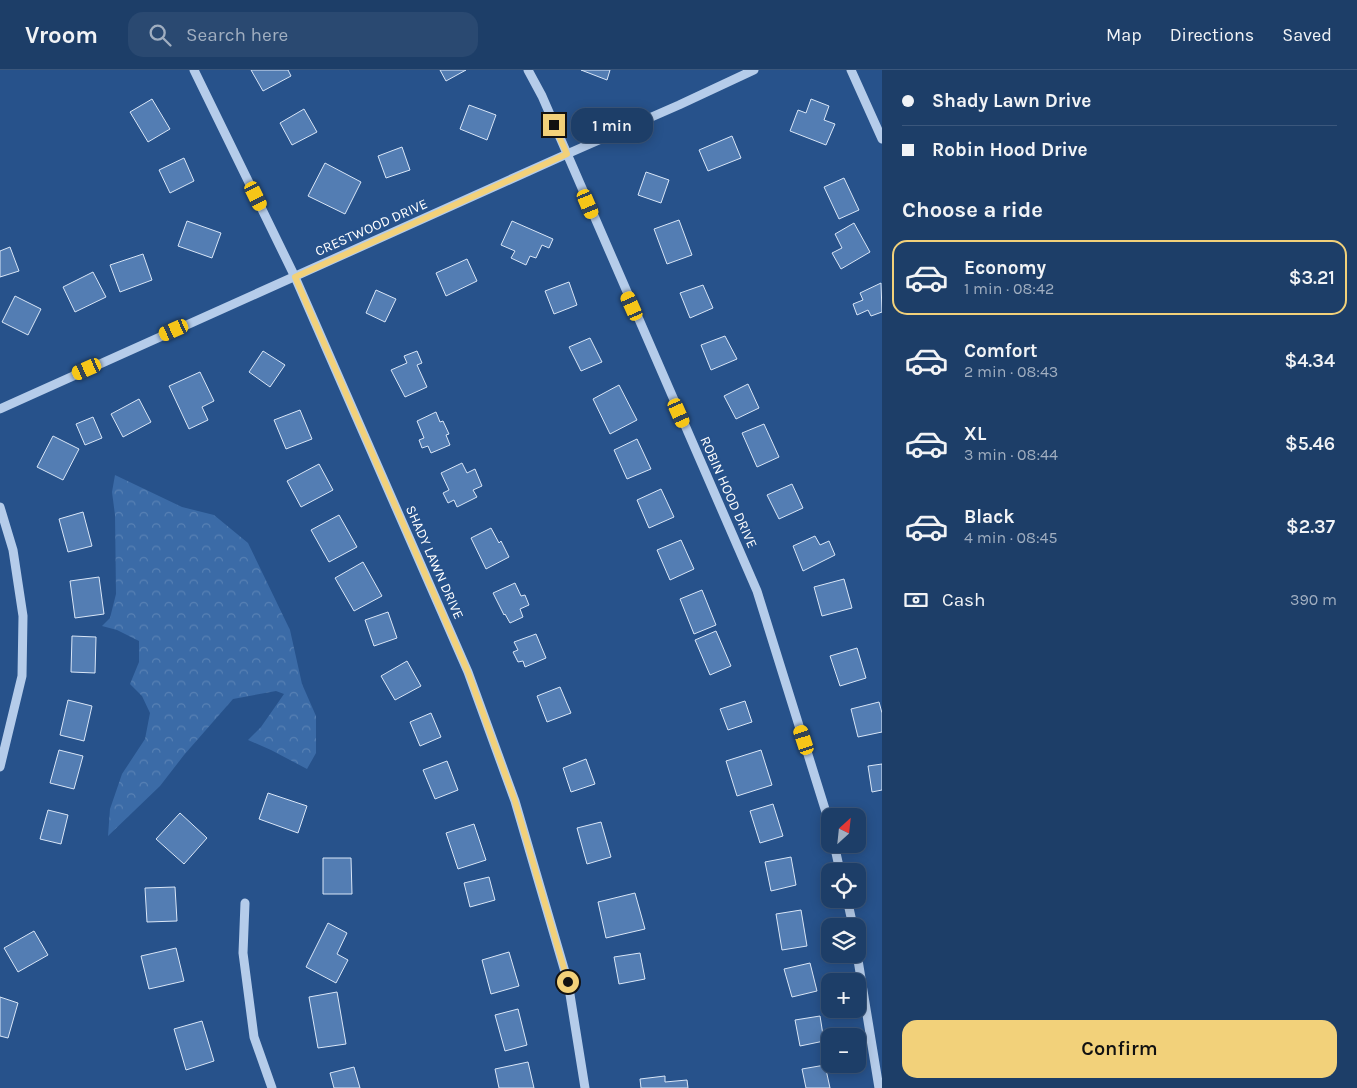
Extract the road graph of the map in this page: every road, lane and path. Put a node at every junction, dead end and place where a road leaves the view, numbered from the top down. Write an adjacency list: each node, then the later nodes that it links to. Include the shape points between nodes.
1 (194, 70): 7 (street, SHADY LAWN DRIVE)
2 (528, 70): 6 (street, ROBIN HOOD DRIVE)
3 (754, 70): 6 (street, CRESTWOOD DRIVE)
4 (851, 70): 5 (street)
5 (882, 140)
6 (567, 154): 7 (street, CRESTWOOD DRIVE); 11 (street, ROBIN HOOD DRIVE, via 757,590)
7 (295, 277): 8 (street, CRESTWOOD DRIVE); 15 (street, SHADY LAWN DRIVE, via 468,672 512,791 568,982)
8 (0, 409)
9 (0, 507): 10 (street, via 13,550 23,616 22,676)
10 (0, 767)
11 (825, 808)
12 (245, 903): 14 (street, via 243,953 254,1037)
13 (858, 963): 16 (street)
14 (272, 1088)
15 (584, 1088)
16 (879, 1088)

